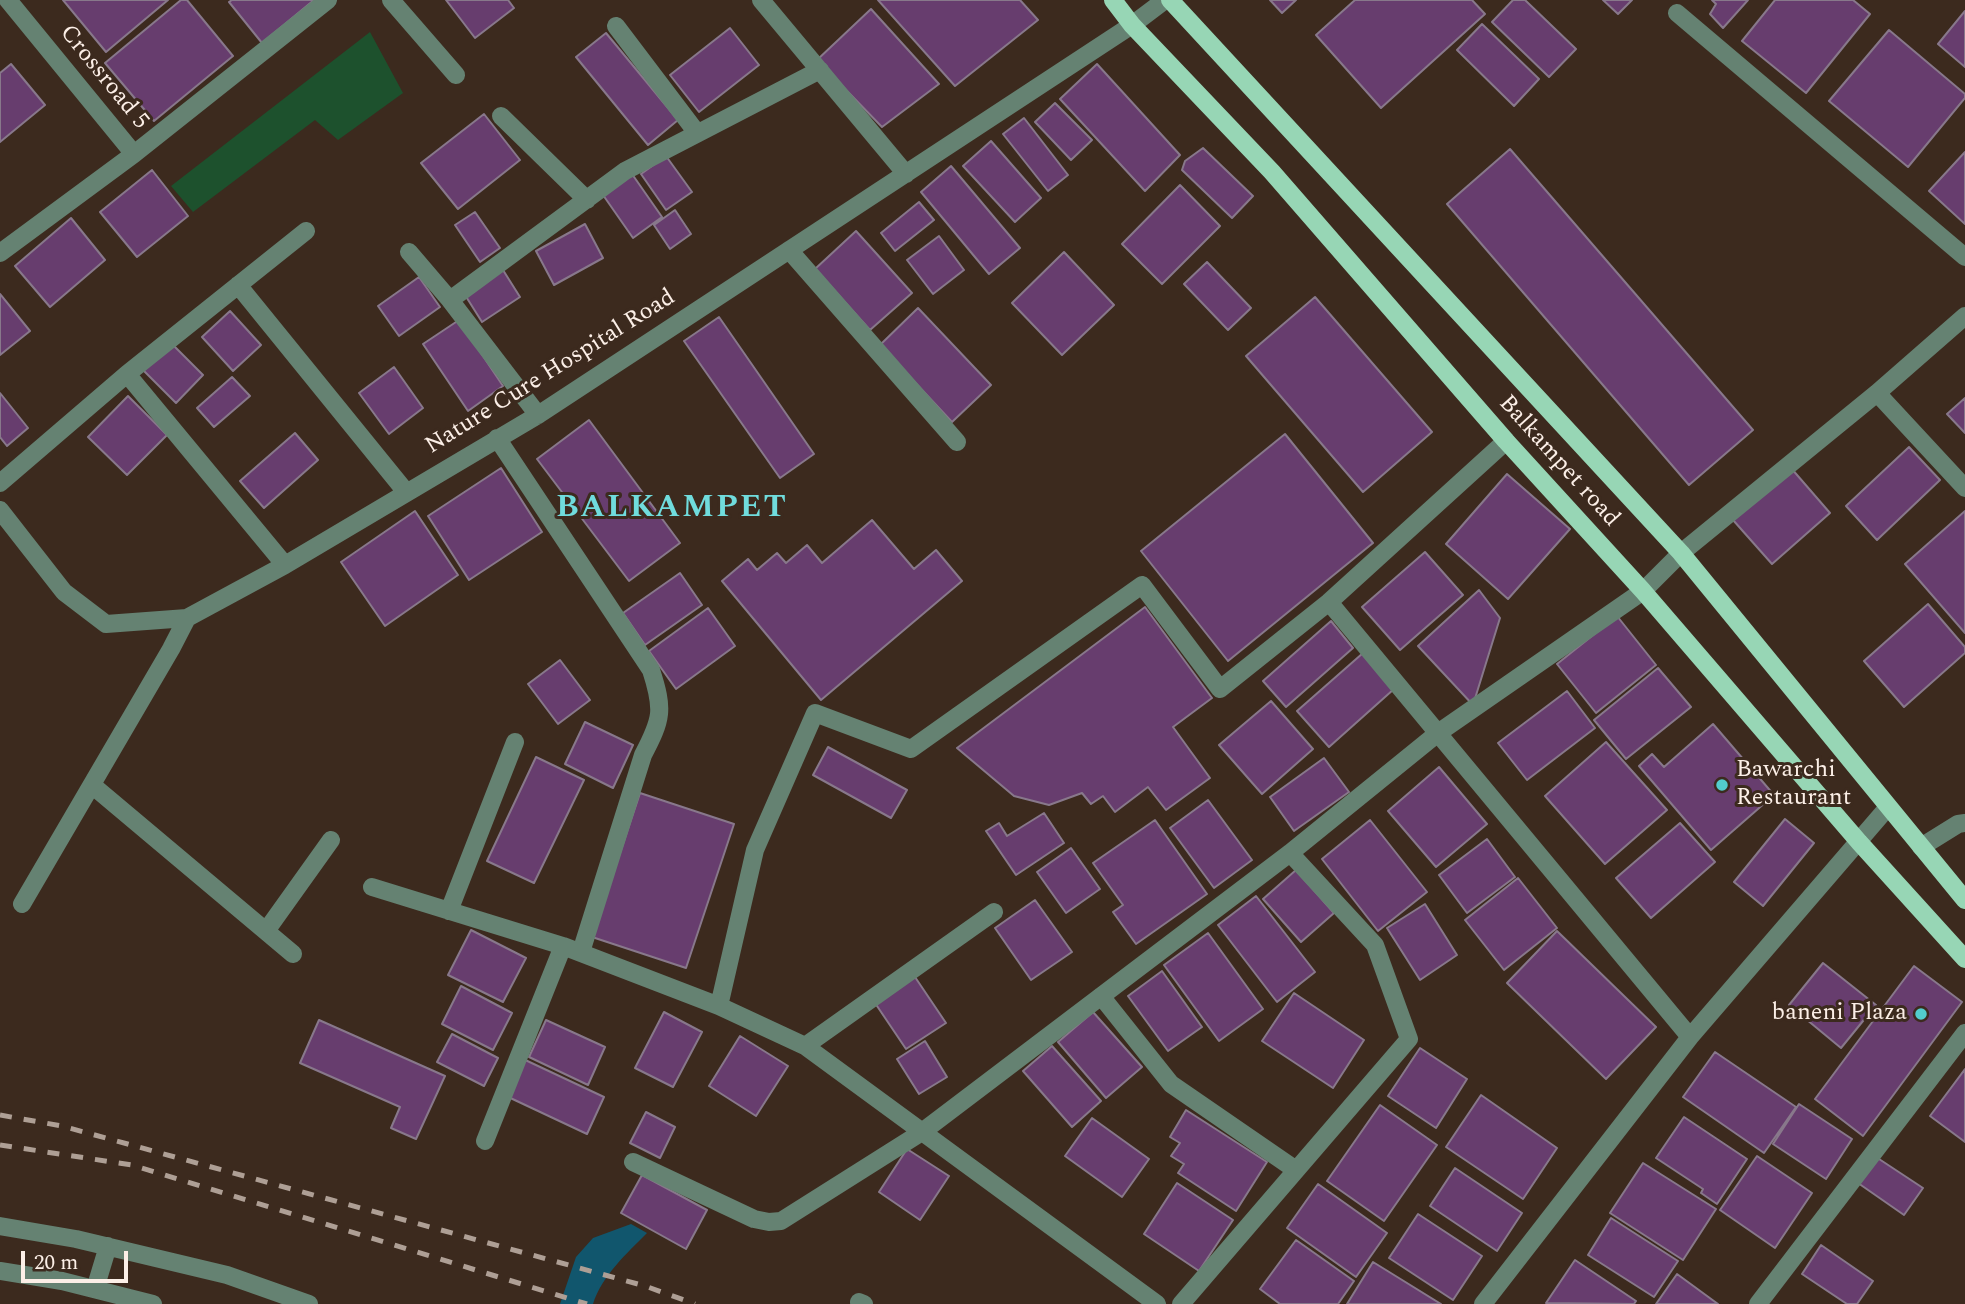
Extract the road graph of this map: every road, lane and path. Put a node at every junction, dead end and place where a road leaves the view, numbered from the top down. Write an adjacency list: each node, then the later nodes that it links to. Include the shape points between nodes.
1 (8, 0): 14 (street, Crossroad 5)
2 (328, 0): 14 (street)
3 (391, 0): 11 (street)
4 (761, 0): 10 (street)
5 (1113, 0): 8 (main road, Balkampet road)
6 (1167, 0): 8 (street, Nature Cure Hospital Road); 35 (main road, Balkampet road)
7 (1677, 13): 21 (street)
8 (1132, 25): 15 (street, Nature Cure Hospital Road); 29 (main road, Balkampet road, via 1272,172)
9 (616, 26): 13 (street)
10 (820, 70): 13 (street); 15 (street)
11 (456, 75)
12 (502, 116): 16 (street)
13 (697, 133): 16 (street, via 625,171)
14 (134, 154): 20 (street)
15 (906, 174): 18 (street, Nature Cure Hospital Road)
16 (587, 200): 23 (street)
17 (306, 231): 22 (street)
18 (789, 250): 27 (street, Nature Cure Hospital Road); 30 (street)
19 (409, 252): 23 (street)
20 (0, 253)
21 (1965, 257)
22 (238, 285): 25 (street); 33 (street)
23 (450, 300): 27 (street)
24 (1965, 316): 26 (street)
25 (127, 374): 31 (street); 36 (street)
26 (1877, 393): 32 (street); 35 (street)
27 (538, 415): 28 (street, Nature Cure Hospital Road)
28 (497, 438): 33 (street, Nature Cure Hospital Road); 56 (street, via 652,670 661,700 656,730 643,755)
29 (1506, 441): 37 (main road, Balkampet road); 38 (street)
30 (957, 442)
31 (0, 484)
32 (1965, 488)
33 (406, 492): 36 (street, Nature Cure Hospital Road)
34 (0, 510): 39 (street, Nature Cure Hospital Road, via 64,592 106,624)
35 (1681, 553): 37 (street); 43 (main road, Balkampet road)
36 (285, 565): 39 (street, Nature Cure Hospital Road)
37 (1643, 591): 40 (street); 46 (main road, Balkampet road)
38 (1329, 602): 40 (street); 60 (street, via 1220,689 1142,584 911,750 815,713 755,850)
39 (187, 618): 42 (street)
40 (1438, 733): 48 (street); 62 (street)
41 (515, 742): 52 (street)
42 (92, 785): 51 (street); 54 (street)
43 (1888, 807): 46 (street); 47 (main road, Balkampet road)
44 (1965, 823): 47 (street)
45 (331, 840): 54 (street)
46 (1859, 842): 58 (main road, Balkampet road); 62 (street)
47 (1921, 847): 50 (main road, Balkampet road)
48 (1290, 853): 59 (street); 67 (street, via 1375,946 1409,1039)
49 (372, 887): 52 (street)
50 (1965, 900)
51 (22, 904)
52 (449, 911): 55 (street)
53 (994, 912): 63 (street)
54 (265, 931): 57 (street)
55 (563, 946): 56 (street); 65 (street)
56 (581, 952): 60 (street)
57 (293, 954)
58 (1965, 959)
59 (1101, 996): 64 (street); 67 (street, via 1171,1084)
60 (719, 1006): 63 (street)
61 (1965, 1033): 77 (street)
62 (1689, 1037): 76 (street)
63 (805, 1046): 64 (street)
64 (922, 1132): 66 (street, via 781,1221 754,1219); 74 (street)
65 (485, 1141)
66 (633, 1163)
67 (1296, 1170): 75 (street)
68 (0, 1226): 69 (street)
69 (108, 1247): 71 (street); 73 (street, via 227,1275)
70 (0, 1271): 71 (street)
71 (95, 1289): 72 (street)
72 (153, 1304)
73 (309, 1304)
74 (1157, 1304)
75 (1181, 1304)
76 (1483, 1304)
77 (1758, 1304)

